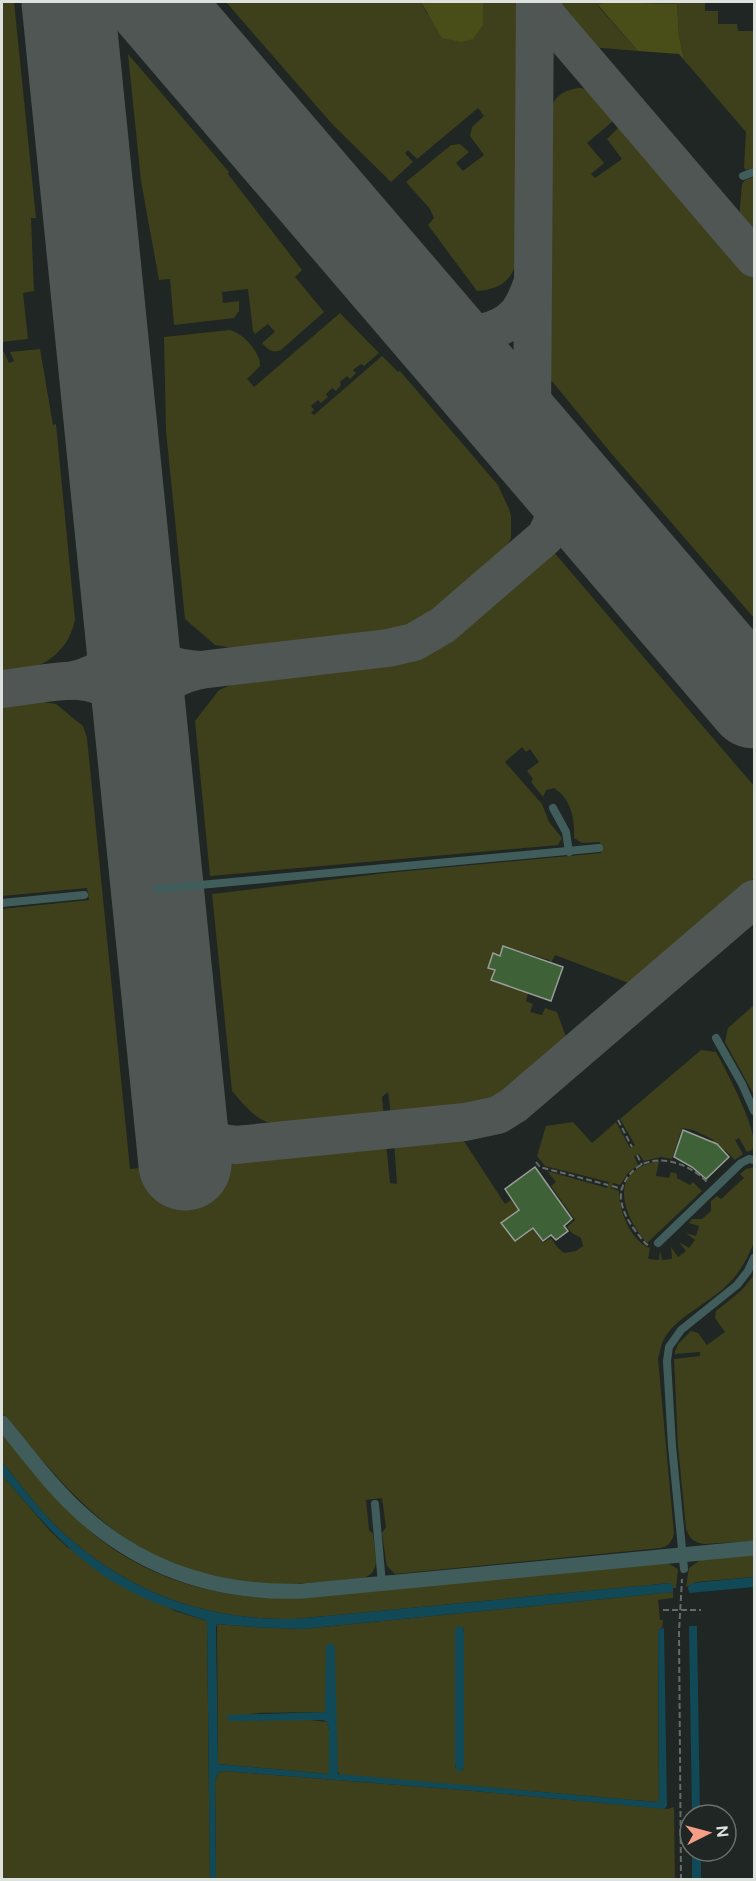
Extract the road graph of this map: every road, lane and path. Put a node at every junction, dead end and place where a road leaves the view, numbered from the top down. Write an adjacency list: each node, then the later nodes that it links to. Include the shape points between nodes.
1 (754, 172): 2 (lane)
2 (743, 176)
3 (553, 808): 5 (lane, via 566,832)
4 (599, 848): 5 (lane)
5 (569, 852): 6 (lane)
6 (157, 889)
7 (84, 895): 8 (lane)
8 (2, 903)
9 (716, 1038): 10 (lane)
10 (754, 1111)
11 (618, 1120): 12 (path)
12 (632, 1147)
13 (637, 1155): 16 (path)
14 (754, 1160): 18 (lane, via 741,1163)
15 (536, 1162): 17 (path, via 540,1167)
16 (642, 1165): 17 (path, via 630,1173); 18 (path, via 661,1160 681,1164)
17 (622, 1189): 19 (path, via 623,1208 631,1225 646,1244)
18 (714, 1189): 19 (lane)
19 (658, 1243)
20 (754, 1258): 24 (lane, via 737,1285 681,1330 669,1347 672,1446)
21 (2, 1423): 25 (street, via 83,1515 122,1546 173,1572 220,1586 275,1592)
22 (375, 1504): 25 (lane)
23 (754, 1548): 24 (street)
24 (683, 1561): 25 (street); 26 (path)
25 (382, 1584)
26 (680, 1609): 27 (path); 28 (path); 29 (path)
27 (663, 1610)
28 (700, 1610)
29 (681, 1880)

